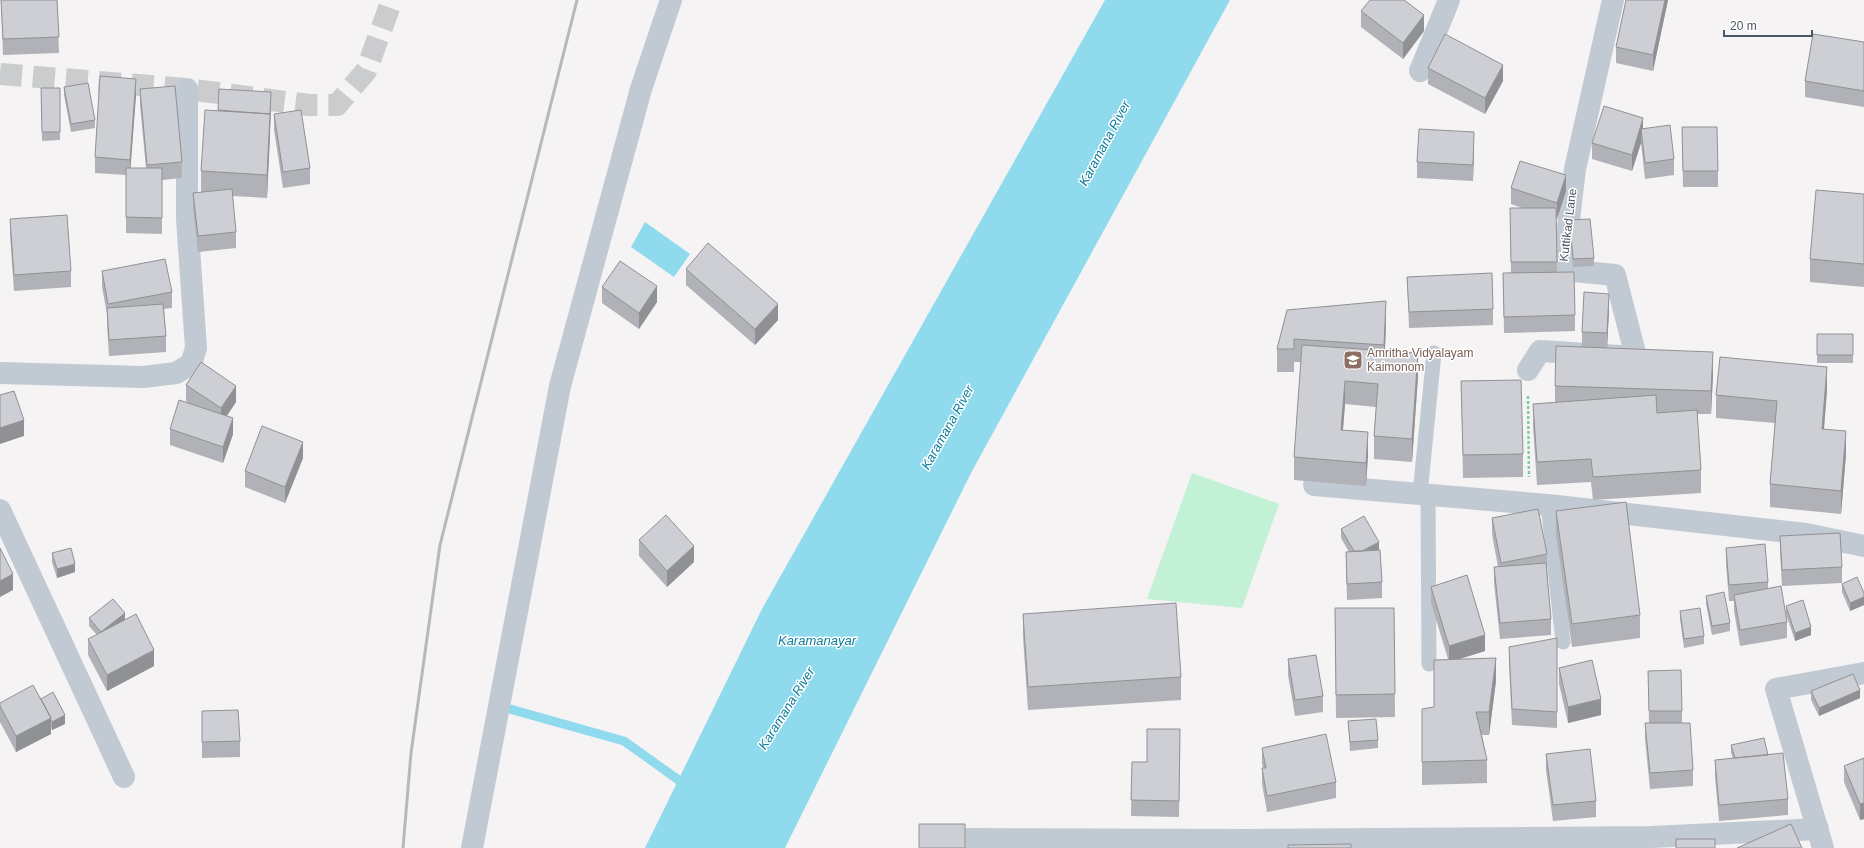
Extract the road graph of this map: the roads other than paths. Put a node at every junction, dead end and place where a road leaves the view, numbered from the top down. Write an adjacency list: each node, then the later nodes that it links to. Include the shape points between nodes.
1 (671, 0): 22 (street, via 641,89 560,386)
2 (1449, 0): 4 (street)
3 (1613, 0): 7 (street, Kuttikad Lane, via 1575,169 1563,270 1615,275 1636,357 1540,351)
4 (1420, 71)
5 (187, 89): 8 (street, via 187,219 196,348 190,364 176,373 143,377)
6 (1434, 353): 10 (lane)
7 (1528, 370)
8 (0, 373)
9 (1314, 485): 10 (street)
10 (1424, 494): 11 (street); 15 (lane)
11 (1539, 504): 13 (street, via 1806,534); 14 (lane)
12 (0, 510): 17 (street)
13 (1864, 546)
14 (1563, 642)
15 (1429, 664)
16 (1864, 673): 19 (street, via 1776,689)
17 (124, 777)
18 (968, 839): 21 (street)
19 (1820, 839): 20 (street)
20 (1652, 842): 21 (street, via 1248,840)
21 (1137, 844)
22 (472, 848)

